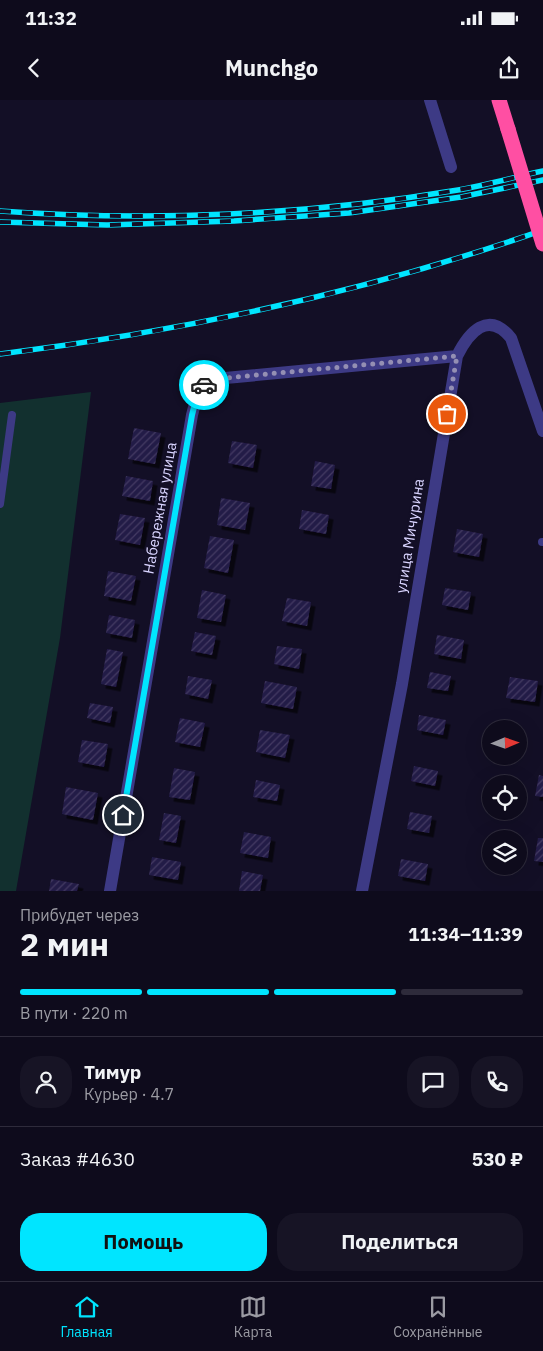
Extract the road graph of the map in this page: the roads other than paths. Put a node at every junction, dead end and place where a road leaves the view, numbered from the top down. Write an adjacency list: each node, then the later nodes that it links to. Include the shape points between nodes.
1 (430, 100): 3 (street)
2 (499, 100): 4 (highway, bridge)
3 (451, 167)
4 (543, 244)
5 (457, 356): 7 (street, улица Мичурина, via 474,332 486,325 494,324 504,330 511,338); 9 (street, Набережная улица, via 215,379 199,388); 10 (street, улица Мичурина, via 402,684)
6 (12, 415): 8 (lane)
7 (543, 431)
8 (0, 504)
9 (110, 891)
10 (362, 891)

